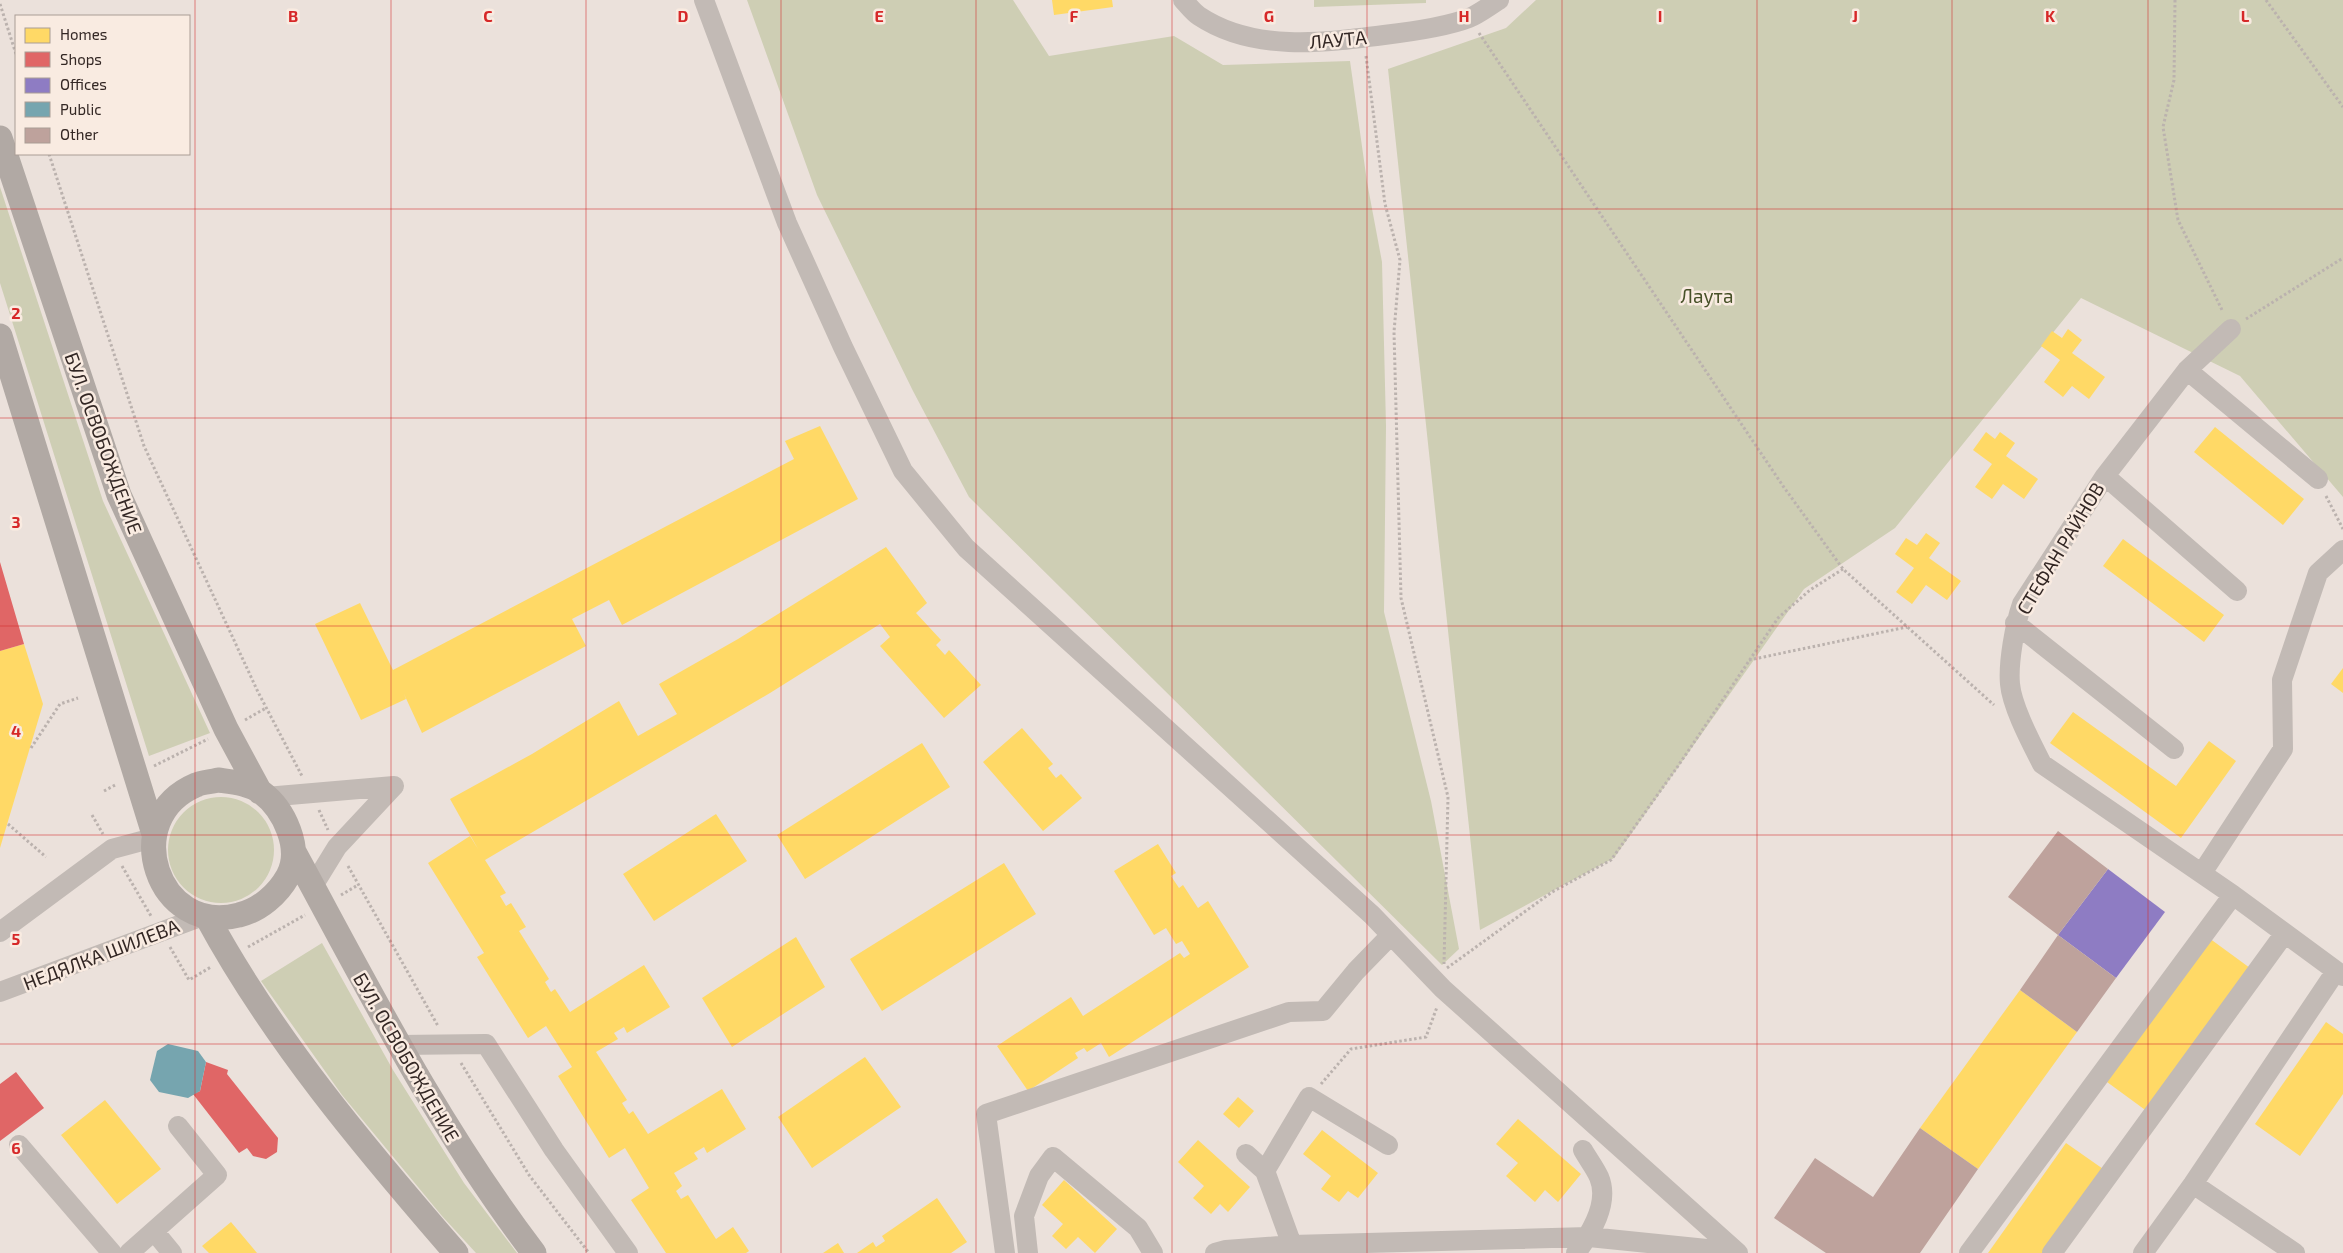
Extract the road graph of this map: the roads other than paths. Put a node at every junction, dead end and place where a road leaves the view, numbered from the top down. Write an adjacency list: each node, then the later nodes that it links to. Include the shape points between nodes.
1 (704, 0): 23 (street, via 787,223 903,471 966,548)
2 (1183, 0): 3 (street, ЛАУТА, via 1198,16 1226,30 1293,43 1329,42 1412,31 1470,18)
3 (1498, 0)
4 (0, 138): 14 (main road, БУЛ. ОСВОБОЖДЕНИЕ, via 119,495 226,730)
5 (2231, 328): 7 (street, СТЕФАН РАЙНОВ)
6 (0, 336): 15 (main road)
7 (2187, 370): 8 (street, СТЕФАН РАЙНОВ); 9 (street)
8 (2105, 476): 11 (street); 12 (street, СТЕФАН РАЙНОВ, via 2022,604)
9 (2318, 479)
10 (2343, 550): 17 (street, via 2318,573 2282,680 2283,749)
11 (2237, 591)
12 (2015, 624): 13 (street); 17 (street, СТЕФАН РАЙНОВ, via 2010,685 2026,734 2042,764)
13 (2174, 749)
14 (263, 794): 15 (main road, via 240,782 218,780 196,785 177,796 162,813); 16 (main road, via 274,804 284,821); 19 (street, via 394,786 337,847)
15 (154, 836): 20 (main road, via 153,858 158,878 179,903); 21 (street, via 112,849)
16 (294, 852): 19 (main road, БУЛ. ОСВОБОЖДЕНИЕ); 20 (main road, via 290,872 283,885 268,900 250,912 229,918)
17 (2202, 873): 18 (street, СТЕФАН РАЙНОВ)
18 (2233, 895): 22 (street, СТЕФАН РАЙНОВ); 49 (street)
19 (317, 896): 26 (main road, БУЛ. ОСВОБОЖДЕНИЕ)
20 (205, 916): 25 (street, НЕДЯЛКА ШИЛЕВА); 41 (main road, via 229,958 309,1075)
21 (0, 932)
22 (2285, 933): 24 (street, СТЕФАН РАЙНОВ); 50 (street)
23 (1391, 934): 37 (street, via 1443,989); 44 (street, via 1323,1011 1289,1012 986,1114)
24 (2339, 973): 33 (street)
25 (0, 992)
26 (399, 1045): 42 (main road, БУЛ. ОСВОБОЖДЕНИЕ, via 474,1170); 43 (street, via 486,1044 554,1150)
27 (178, 1126): 34 (street, via 217,1175)
28 (20, 1145): 38 (street)
29 (1388, 1145): 32 (street, via 1309,1097)
30 (1583, 1150): 35 (street, via 1600,1179 1602,1205)
31 (1246, 1154): 32 (street)
32 (1265, 1171): 36 (street)
33 (2192, 1184): 51 (street); 52 (street)
34 (154, 1232): 39 (street); 40 (street)
35 (1589, 1237): 36 (street); 37 (street); 48 (street)
36 (1292, 1245): 47 (street)
37 (1737, 1252)
38 (112, 1253)
39 (129, 1253)
40 (172, 1253)
41 (456, 1253)
42 (534, 1253)
43 (628, 1253)
44 (1005, 1253)
45 (1028, 1253): 46 (street, via 1024,1216 1039,1176 1053,1157 1138,1228)
46 (1154, 1253)
47 (1215, 1253)
48 (1576, 1253)
49 (1970, 1253)
50 (2052, 1253)
51 (2143, 1253)
52 (2295, 1253)

